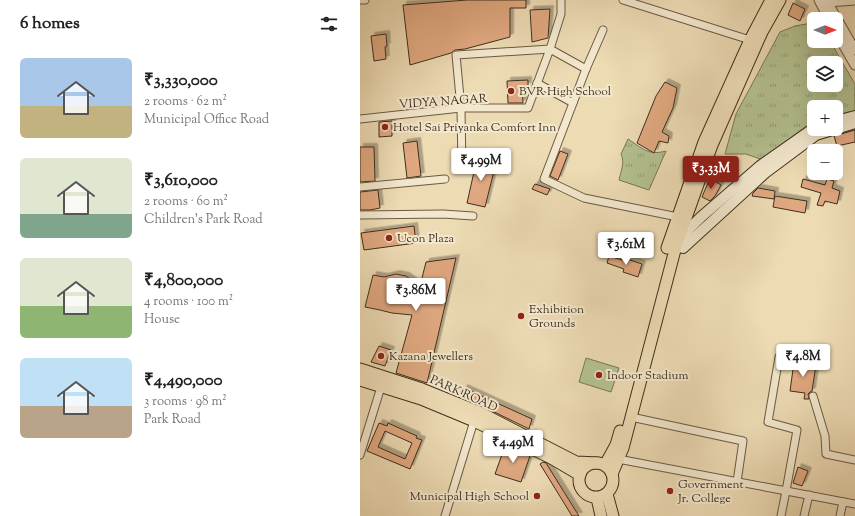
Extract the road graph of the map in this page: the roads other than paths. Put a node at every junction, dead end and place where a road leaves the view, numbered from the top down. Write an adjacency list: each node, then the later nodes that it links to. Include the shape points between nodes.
1 (360, 0): 2 (street)
2 (365, 0)
3 (561, 0): 13 (street, via 561,14)
4 (624, 0): 11 (street)
5 (771, 0): 11 (main road)
6 (780, 0): 33 (main road, via 762,32 712,145)
7 (824, 1): 8 (street); 9 (street); 14 (street)
8 (855, 1)
9 (827, 12)
10 (603, 30): 16 (street)
11 (750, 40): 32 (main road, via 704,142)
12 (843, 44): 15 (street)
13 (550, 48): 16 (street); 17 (street); 19 (street, via 456,55)
14 (855, 50)
15 (855, 65)
16 (586, 69): 18 (street)
17 (537, 83): 18 (street); 19 (street, VIDYA NAGAR, via 528,108)
18 (573, 103): 32 (street, via 544,179 584,198)
19 (461, 108): 21 (street, VIDYA NAGAR); 27 (street)
20 (855, 116): 22 (main road)
21 (360, 119)
22 (843, 119)
23 (855, 123): 24 (main road)
24 (843, 127)
25 (807, 133): 33 (main road, via 760,166)
26 (815, 136): 33 (main road, via 765,172 683,248)
27 (462, 168)
28 (445, 179): 29 (street)
29 (360, 187)
30 (360, 215): 31 (street)
31 (473, 216)
32 (678, 217): 33 (main road)
33 (672, 245): 39 (main road); 44 (main road, via 616,445)
34 (779, 357): 48 (street, via 768,422 797,430)
35 (360, 369): 44 (main road, PARK ROAD, via 422,389 479,412 576,462)
36 (360, 380): 37 (main road, PARK ROAD)
37 (381, 387): 40 (main road, PARK ROAD, via 421,399); 41 (street)
38 (813, 396): 43 (street, via 825,436 826,454)
39 (631, 417): 42 (main road); 47 (street, via 743,441)
40 (474, 421): 46 (main road, PARK ROAD); 53 (street)
41 (360, 455)
42 (618, 458): 45 (main road); 47 (street)
43 (855, 460)
44 (602, 464): 45 (main road); 46 (main road, via 593,463 587,466)
45 (612, 474): 50 (main road, via 614,479 611,490)
46 (580, 475): 50 (main road, via 580,487 583,492 592,497)
47 (737, 482): 48 (street)
48 (786, 491): 49 (street); 56 (street)
49 (808, 495): 51 (street); 57 (street)
50 (602, 496): 54 (main road); 55 (main road)
51 (843, 502): 52 (street); 58 (street)
52 (855, 504)
53 (445, 516)
54 (601, 516)
55 (613, 516)
56 (780, 516)
57 (804, 516)
58 (840, 516)

